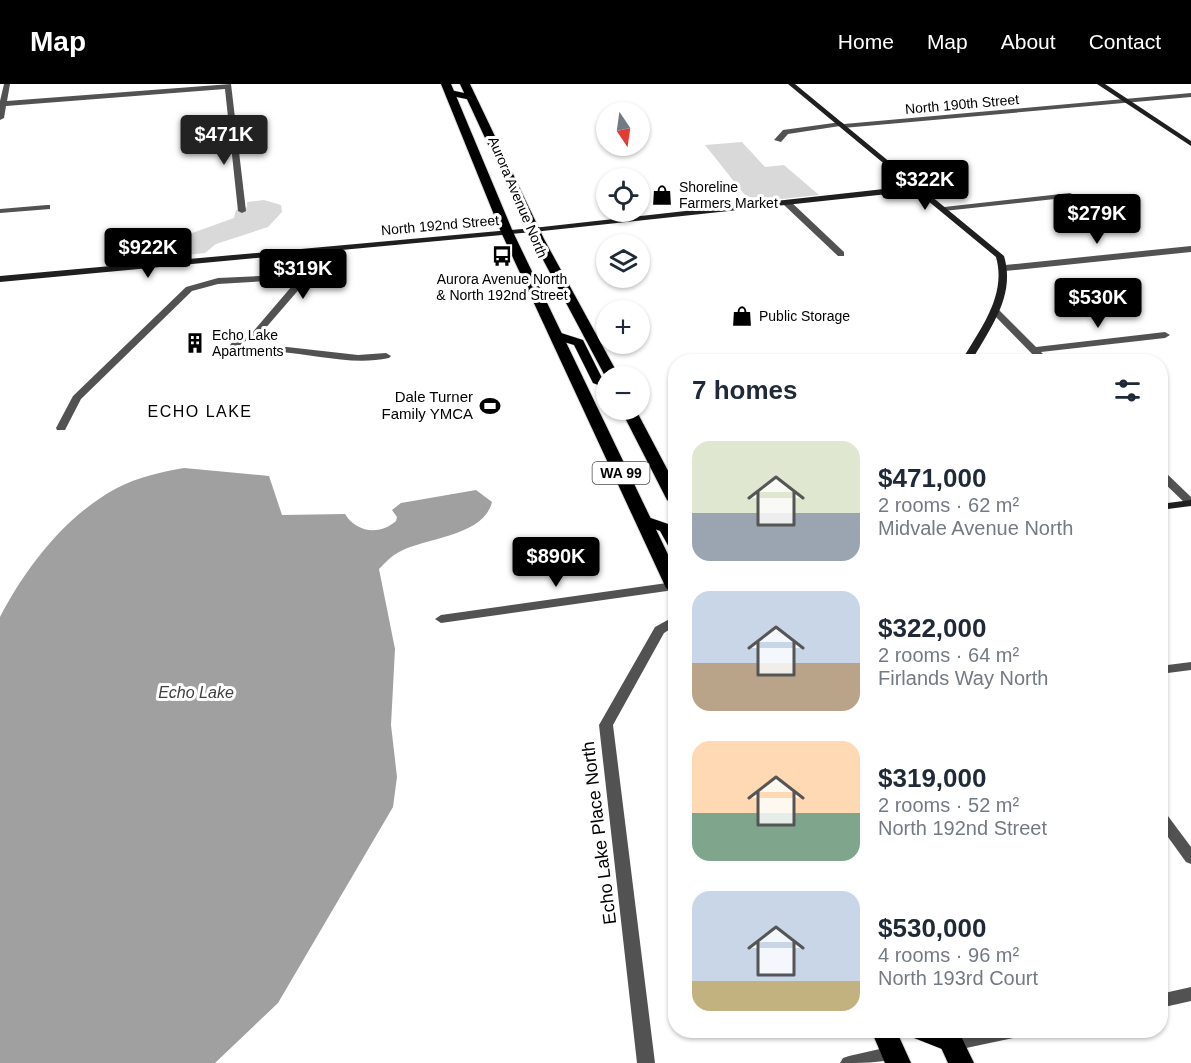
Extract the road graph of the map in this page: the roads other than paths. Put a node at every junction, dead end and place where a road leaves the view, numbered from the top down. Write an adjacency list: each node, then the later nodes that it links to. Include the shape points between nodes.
1 (7, 84): 8 (street)
2 (791, 84): 10 (street)
3 (1100, 84): 7 (street)
4 (228, 86): 8 (street); 18 (street)
5 (459, 88): 20 (highway, Aurora Avenue North / WA 99); 21 (highway, Aurora Avenue North / WA 99)
6 (1191, 95): 7 (street, North 190th Street)
7 (1125, 101): 10 (street, North 190th Street); 12 (street)
8 (1, 104): 9 (street)
9 (0, 118)
10 (842, 125): 11 (street, North 190th Street, via 786,132); 13 (street)
11 (778, 140)
12 (1191, 144)
13 (918, 188): 15 (street, North 192nd Street); 17 (street)
14 (1070, 195): 17 (street)
15 (788, 203): 20 (street, North 192nd Street); 24 (street)
16 (47, 207): 19 (street)
17 (944, 209): 25 (street, via 989,245)
18 (242, 210)
19 (0, 211)
20 (533, 230): 21 (street, North 192nd Street); 37 (highway, Aurora Avenue North / WA 99)
21 (507, 232): 23 (street, North 192nd Street); 29 (highway, Aurora Avenue North / WA 99)
22 (1191, 249): 25 (street)
23 (311, 251): 26 (street, via 311,270); 27 (street, North 192nd Street)
24 (841, 254)
25 (1005, 268): 28 (street, via 1005,284)
26 (306, 276): 31 (street); 40 (street, via 218,281 189,289 77,398)
27 (0, 279)
28 (994, 311): 33 (street); 34 (street)
29 (555, 335): 38 (main road, via 579,343); 45 (highway, Aurora Avenue North / WA 99)
30 (1165, 335): 33 (street)
31 (254, 336): 32 (street); 32 (street, via 239,340 235,351)
32 (273, 349): 36 (street, via 322,356)
33 (1034, 350): 35 (street)
34 (970, 354)
35 (1038, 354)
36 (386, 356)
37 (607, 366)
38 (596, 378)
39 (633, 420): 42 (highway, WA 99)
40 (61, 428)
41 (1168, 480): 43 (street)
42 (668, 487)
43 (1191, 503): 44 (street)
44 (1168, 506)
45 (642, 519): 46 (main road); 47 (highway, Aurora Avenue North / WA 99)
46 (668, 532)
47 (668, 573)
48 (668, 588): 49 (street)
49 (441, 620)
50 (668, 624): 61 (street, Echo Lake Place North, via 659,630 606,725)
51 (1191, 666): 52 (street)
52 (1168, 669)
53 (1168, 827): 54 (street)
54 (1191, 858)
55 (1191, 994): 56 (street)
56 (1168, 999)
57 (934, 1038): 59 (main road)
58 (986, 1038): 59 (street)
59 (953, 1046)
60 (897, 1053): 62 (street)
61 (646, 1063)
62 (849, 1063)

